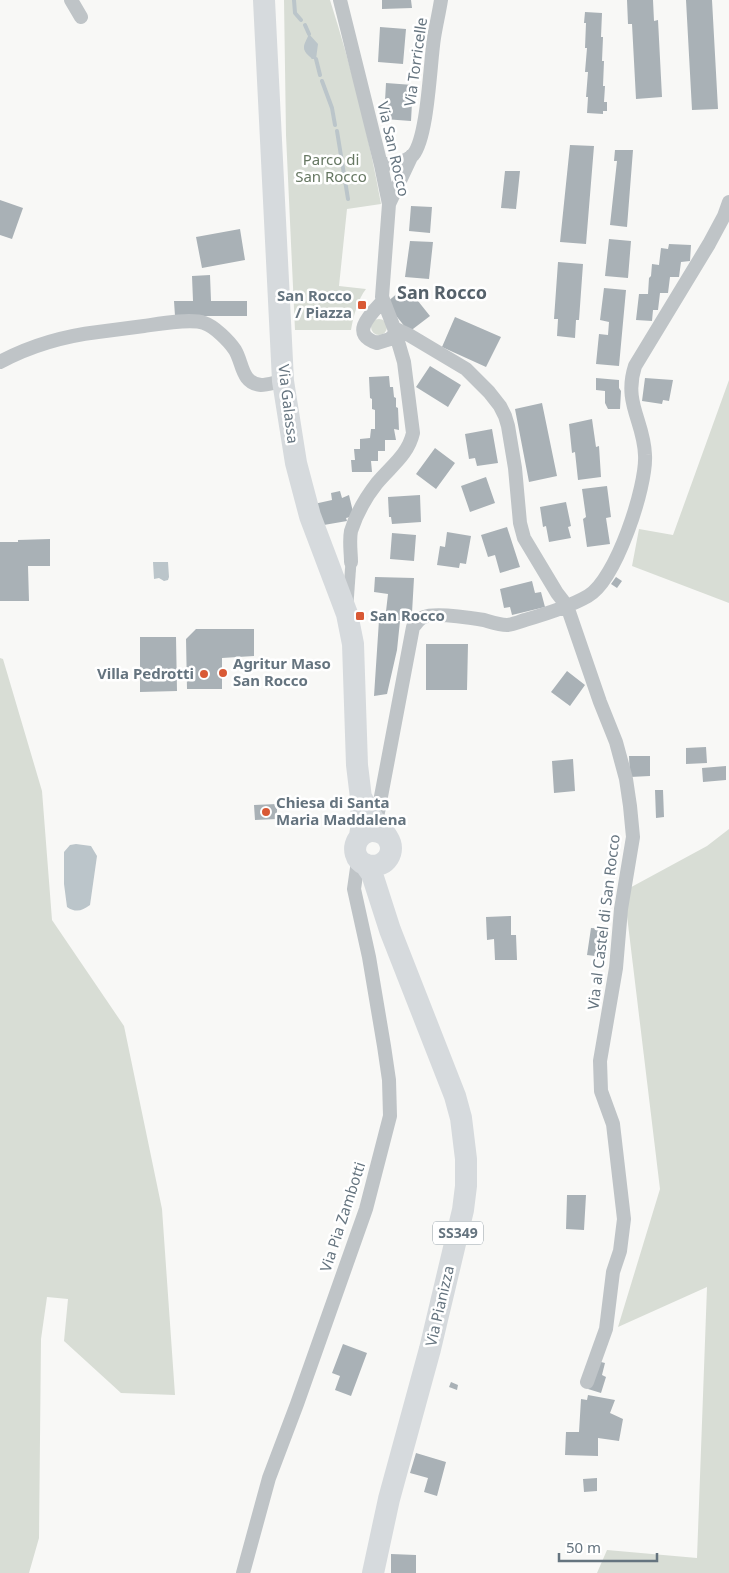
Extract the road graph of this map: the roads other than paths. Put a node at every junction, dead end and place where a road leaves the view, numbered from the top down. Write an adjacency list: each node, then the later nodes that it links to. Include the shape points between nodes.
1 (264, 0): 13 (main road, Via Galassa)
2 (441, 0): 6 (street, Via Torricelle, via 425,119)
3 (74, 2): 5 (street)
4 (340, 2): 7 (street, Via San Rocco)
5 (81, 17)
6 (412, 155): 7 (street, via 405,160); 9 (street, Via Torricelle)
7 (381, 165): 9 (street, Via San Rocco)
8 (729, 202): 15 (street, via 709,244 634,366 631,393 644,442 645,464 640,492 620,552 600,585 590,595)
9 (389, 204): 10 (street, Via San Rocco, via 381,290)
10 (383, 302): 11 (street, Via San Rocco); 11 (street, via 366,318 364,332 368,339 377,343 390,340)
11 (395, 330): 14 (street, Via San Rocco, via 404,362 413,434 405,453 377,484 360,510 351,532); 15 (street, Via al Castel di San Rocco, via 466,369 500,406 508,426 524,538)
12 (0, 362): 13 (street, via 63,338 198,321 215,328 236,351 246,377 252,382 260,385)
13 (283, 381): 16 (main road, Via Galassa, via 296,463 310,516)
14 (351, 562): 16 (street, Via San Rocco)
15 (567, 606): 17 (street, via 508,625 478,619 423,617 413,627); 21 (street, Via al Castel di San Rocco, via 616,742 627,788 633,837 600,1061 601,1092 613,1124 624,1219 606,1329)
16 (347, 614): 18 (main road, Via Galassa, via 353,644)
17 (382, 786): 18 (street); 19 (street)
18 (361, 796): 19 (main road, Via Galassa)
19 (374, 831): 20 (main road, Via Pianizza / SS349, via 357,841 355,851); 20 (main road, Via Pianizza / SS349, via 391,845 391,850)
20 (370, 862): 22 (street, Via Pia Zambotti, via 354,882 354,889 389,1080 390,1116 366,1209 269,1478); 23 (main road, Via Pianizza / SS349, via 390,930 455,1096 464,1141 466,1186 430,1349)
21 (587, 1382)
22 (243, 1573)
23 (372, 1573)

